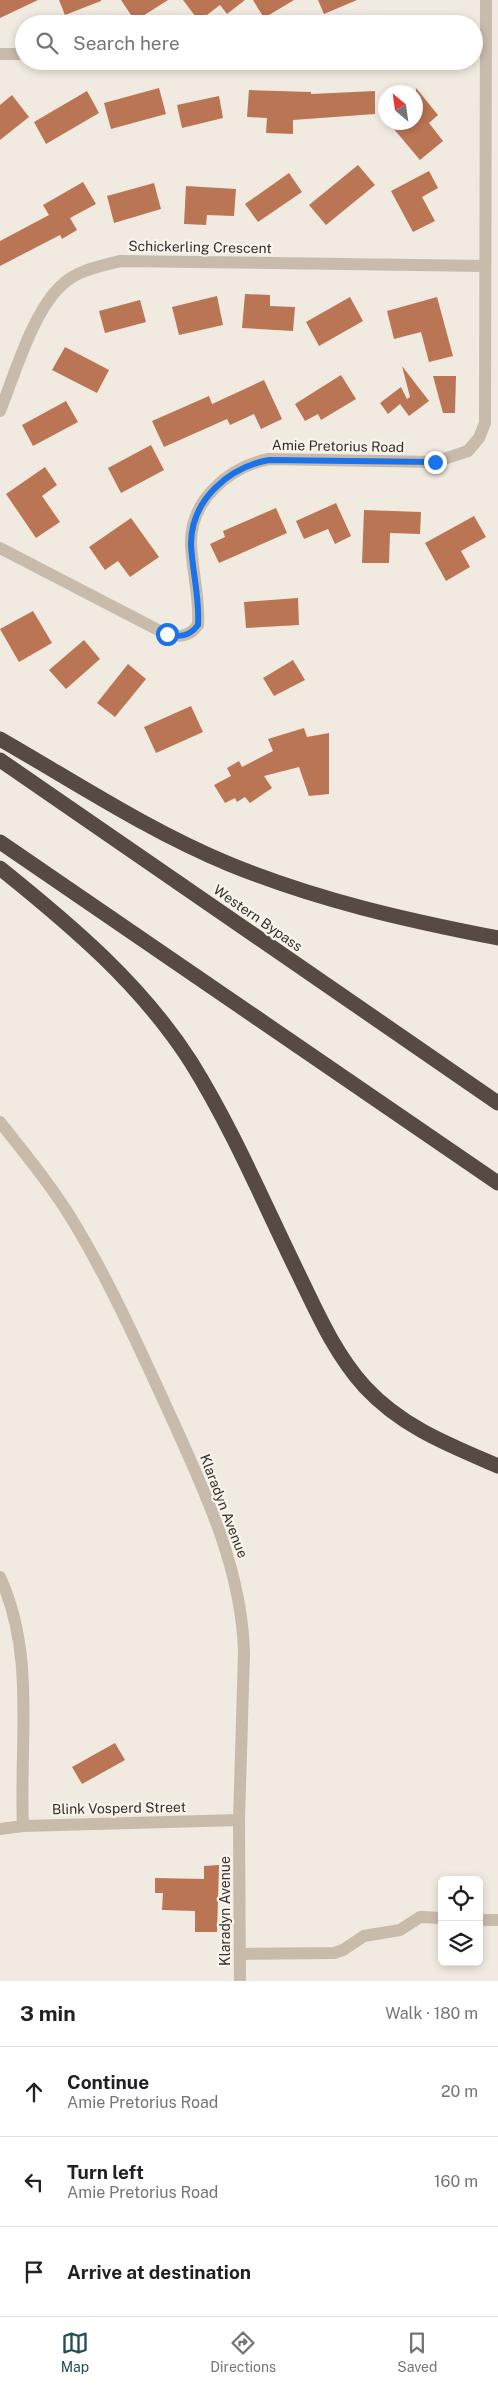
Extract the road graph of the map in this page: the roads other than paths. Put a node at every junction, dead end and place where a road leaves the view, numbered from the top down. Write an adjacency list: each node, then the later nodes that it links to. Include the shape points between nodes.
1 (486, 0): 2 (street, Amie Pretorius Road)
2 (483, 29)
3 (0, 54): 4 (street)
4 (15, 54)
5 (480, 70): 6 (street, Amie Pretorius Road)
6 (485, 266): 7 (street, Schickerling Crescent, via 120,260 90,269 63,283 40,313); 8 (street, Amie Pretorius Road, via 485,423 480,438 468,451 435,462 269,460 256,462 228,476 207,497 194,526 191,542 199,614 198,625 191,632 182,636 162,632)
7 (0, 411)
8 (0, 548)
9 (0, 739): 13 (highway, via 165,834 227,864 295,890 368,911)
10 (0, 760): 14 (highway, Western Bypass)
11 (0, 842): 16 (highway)
12 (0, 868): 17 (highway, via 103,955 152,1010 190,1061 249,1166 326,1331 365,1387 400,1418 440,1442)
13 (498, 938)
14 (498, 1103)
15 (0, 1122): 19 (street, Klaradyn Avenue, via 76,1224 116,1298 225,1545 240,1601 243,1627)
16 (498, 1183)
17 (498, 1466)
18 (0, 1577): 20 (street, via 14,1610 21,1653)
19 (239, 1820): 20 (street, Blink Vosperd Street); 25 (street, Klaradyn Avenue)
20 (23, 1826): 21 (street, Blink Vosperd Street)
21 (0, 1829)
22 (438, 1918): 25 (street, via 420,1916 400,1930 364,1936 334,1953)
23 (483, 1920): 24 (street)
24 (498, 1920)
25 (240, 1954): 26 (street, Klaradyn Avenue)
26 (240, 1981)

